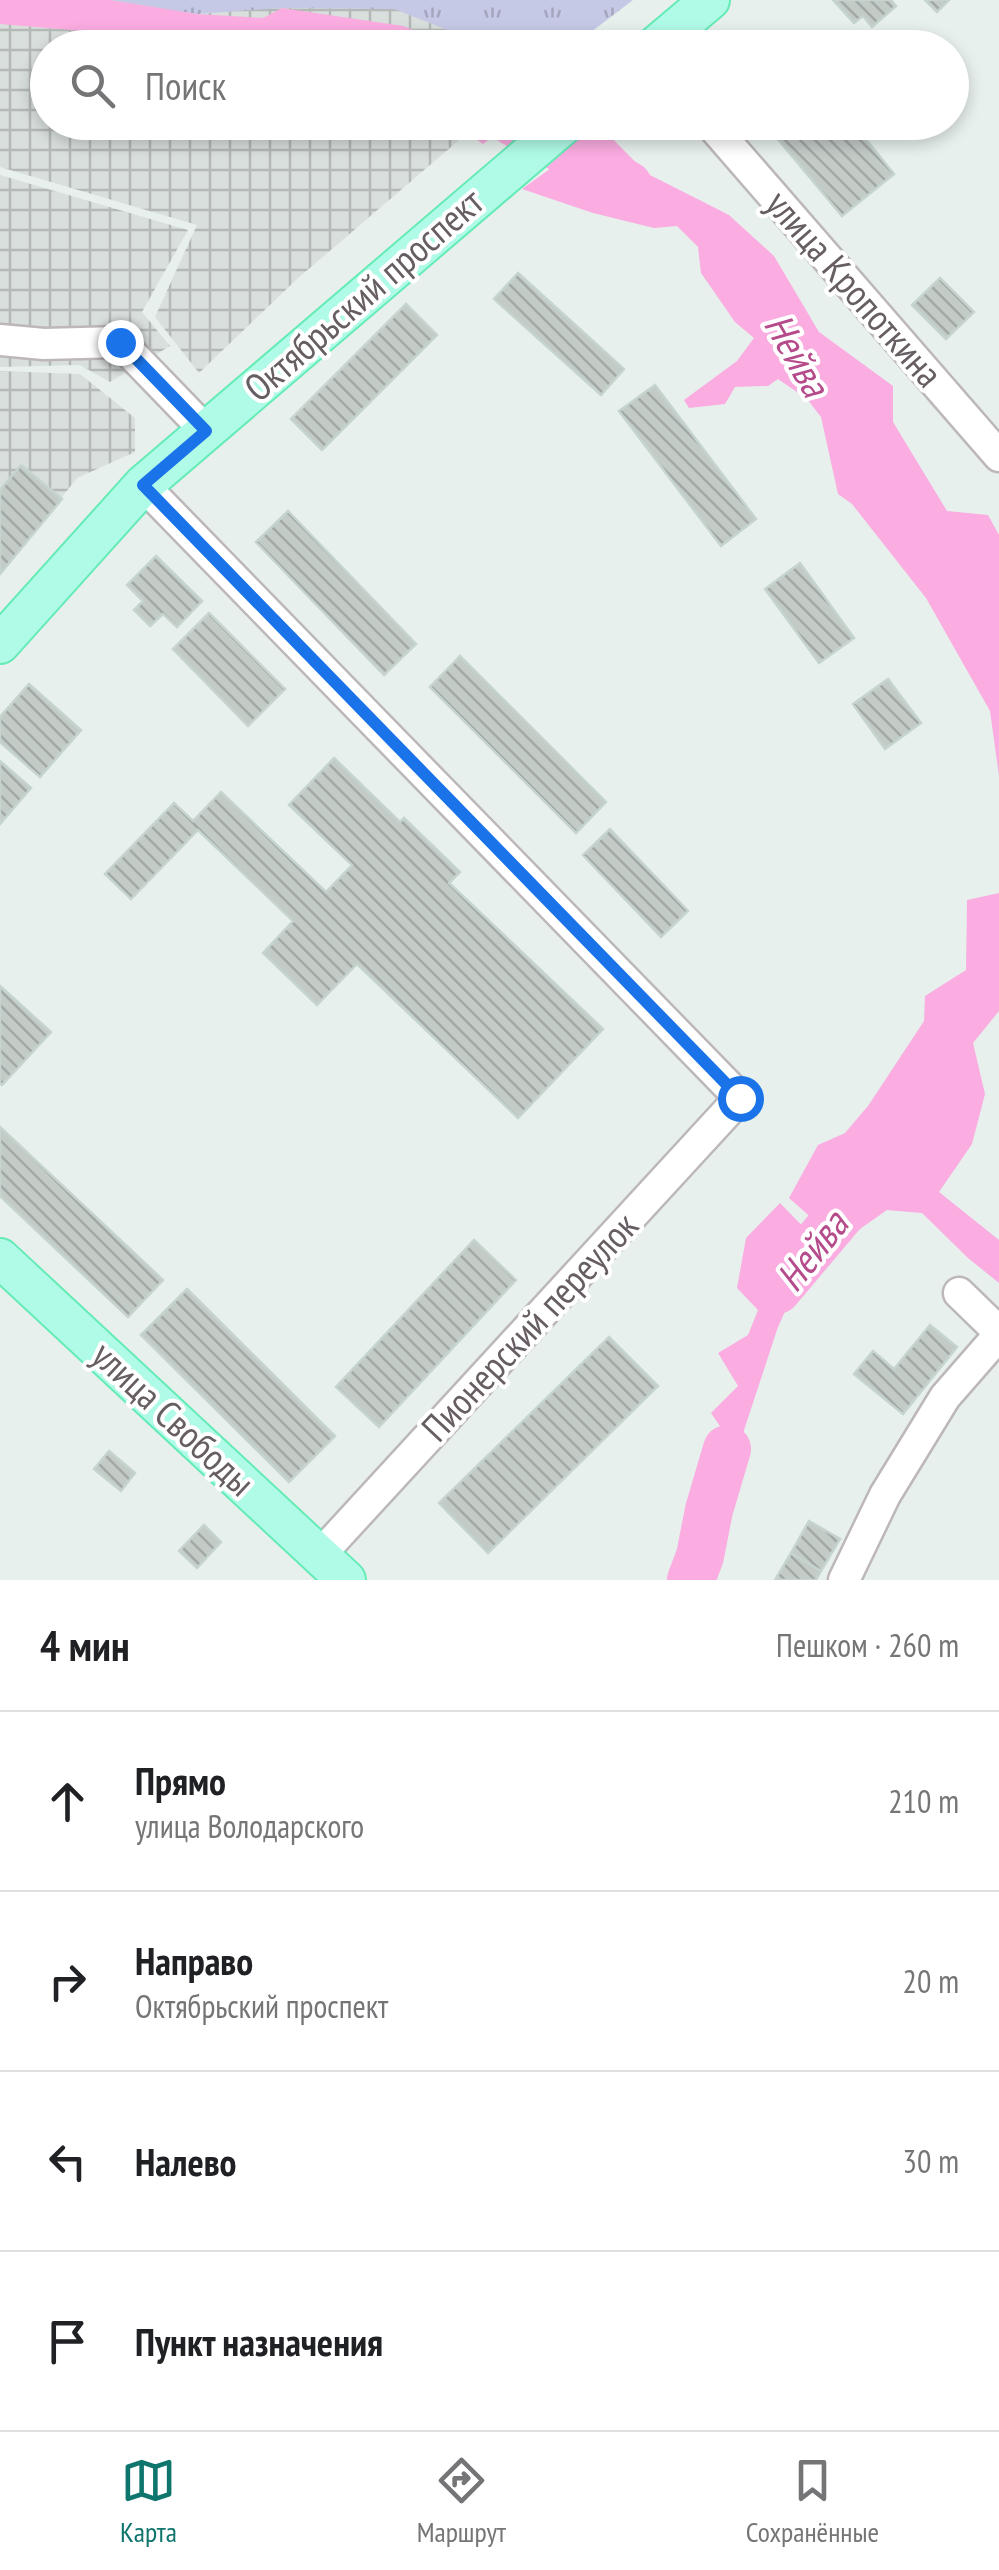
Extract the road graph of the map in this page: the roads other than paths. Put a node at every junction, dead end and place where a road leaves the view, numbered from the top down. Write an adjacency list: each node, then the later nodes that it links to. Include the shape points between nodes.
1 (710, 0): 2 (main road)
2 (679, 30)
3 (546, 140): 6 (main road, Октябрьский проспект)
4 (725, 140): 7 (street, улица Кропоткина)
5 (0, 340): 6 (street, via 120,342)
6 (206, 431): 8 (main road, Октябрьский проспект)
7 (999, 456)
8 (143, 485): 9 (main road, Октябрьский проспект); 13 (street, Пионерский переулок, via 740,1098)
9 (0, 644)
10 (0, 1258): 13 (main road, улица Свободы)
11 (959, 1293): 12 (street)
12 (999, 1333): 14 (street, via 945,1397 885,1495)
13 (332, 1568)
14 (844, 1580)

